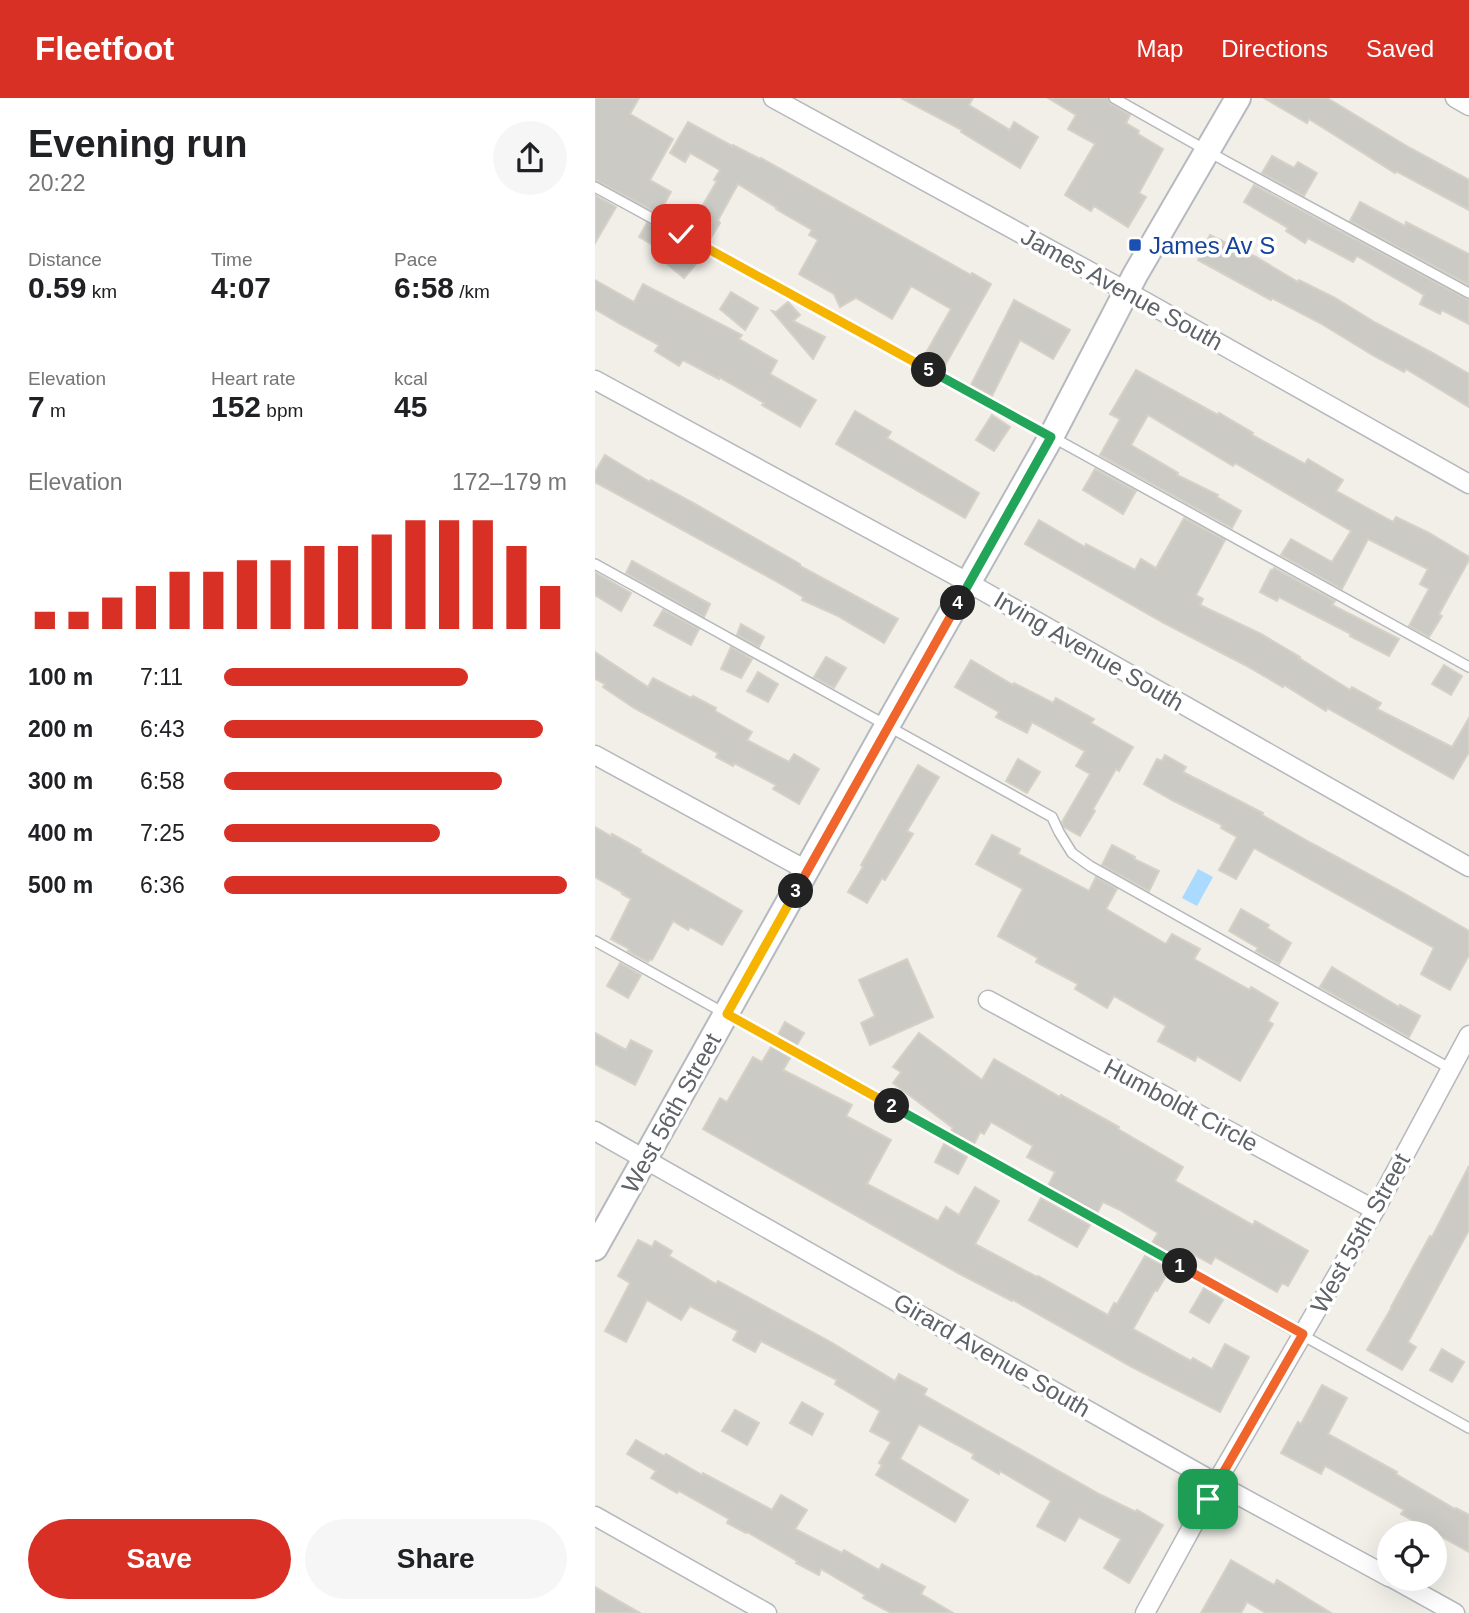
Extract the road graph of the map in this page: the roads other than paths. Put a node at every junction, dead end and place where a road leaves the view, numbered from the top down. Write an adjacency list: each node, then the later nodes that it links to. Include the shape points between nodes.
1 (773, 98): 8 (street, James Avenue South)
2 (1114, 98): 6 (lane)
3 (1238, 98): 6 (street, West 56th Street)
4 (1455, 98): 5 (street)
5 (1469, 106)
6 (1208, 151): 8 (street, West 56th Street); 9 (lane)
7 (595, 187): 11 (lane)
8 (1126, 292): 11 (street, West 56th Street); 12 (street, James Avenue South)
9 (1469, 293)
10 (595, 380): 14 (street, Irving Avenue South)
11 (1051, 437): 14 (street, West 56th Street); 15 (lane)
12 (1469, 484)
13 (595, 564): 16 (lane)
14 (969, 583): 16 (street, West 56th Street); 18 (street, Irving Avenue South)
15 (1469, 667)
16 (887, 726): 19 (street, West 56th Street); 24 (lane, via 1052,817 1072,853 1090,866)
17 (595, 755): 19 (street)
18 (1469, 867)
19 (808, 871): 22 (street, West 56th Street)
20 (595, 941): 22 (lane)
21 (988, 1000): 27 (street, Humboldt Circle)
22 (727, 1014): 26 (street, West 56th Street); 29 (lane)
23 (1467, 1043): 24 (street, West 55th Street)
24 (1451, 1069): 27 (street, West 55th Street)
25 (595, 1131): 26 (street, Girard Avenue South)
26 (646, 1158): 28 (street, West 56th Street); 31 (street, Girard Avenue South)
27 (1375, 1210): 29 (street, West 55th Street)
28 (595, 1248)
29 (1303, 1334): 30 (lane); 31 (street, West 55th Street)
30 (1469, 1428)
31 (1216, 1483): 33 (street, Girard Avenue South); 36 (street, West 55th Street)
32 (595, 1516): 35 (street)
33 (1377, 1570)
34 (1415, 1591): 37 (street, Girard Avenue South)
35 (767, 1613)
36 (1145, 1613)
37 (1455, 1613)

